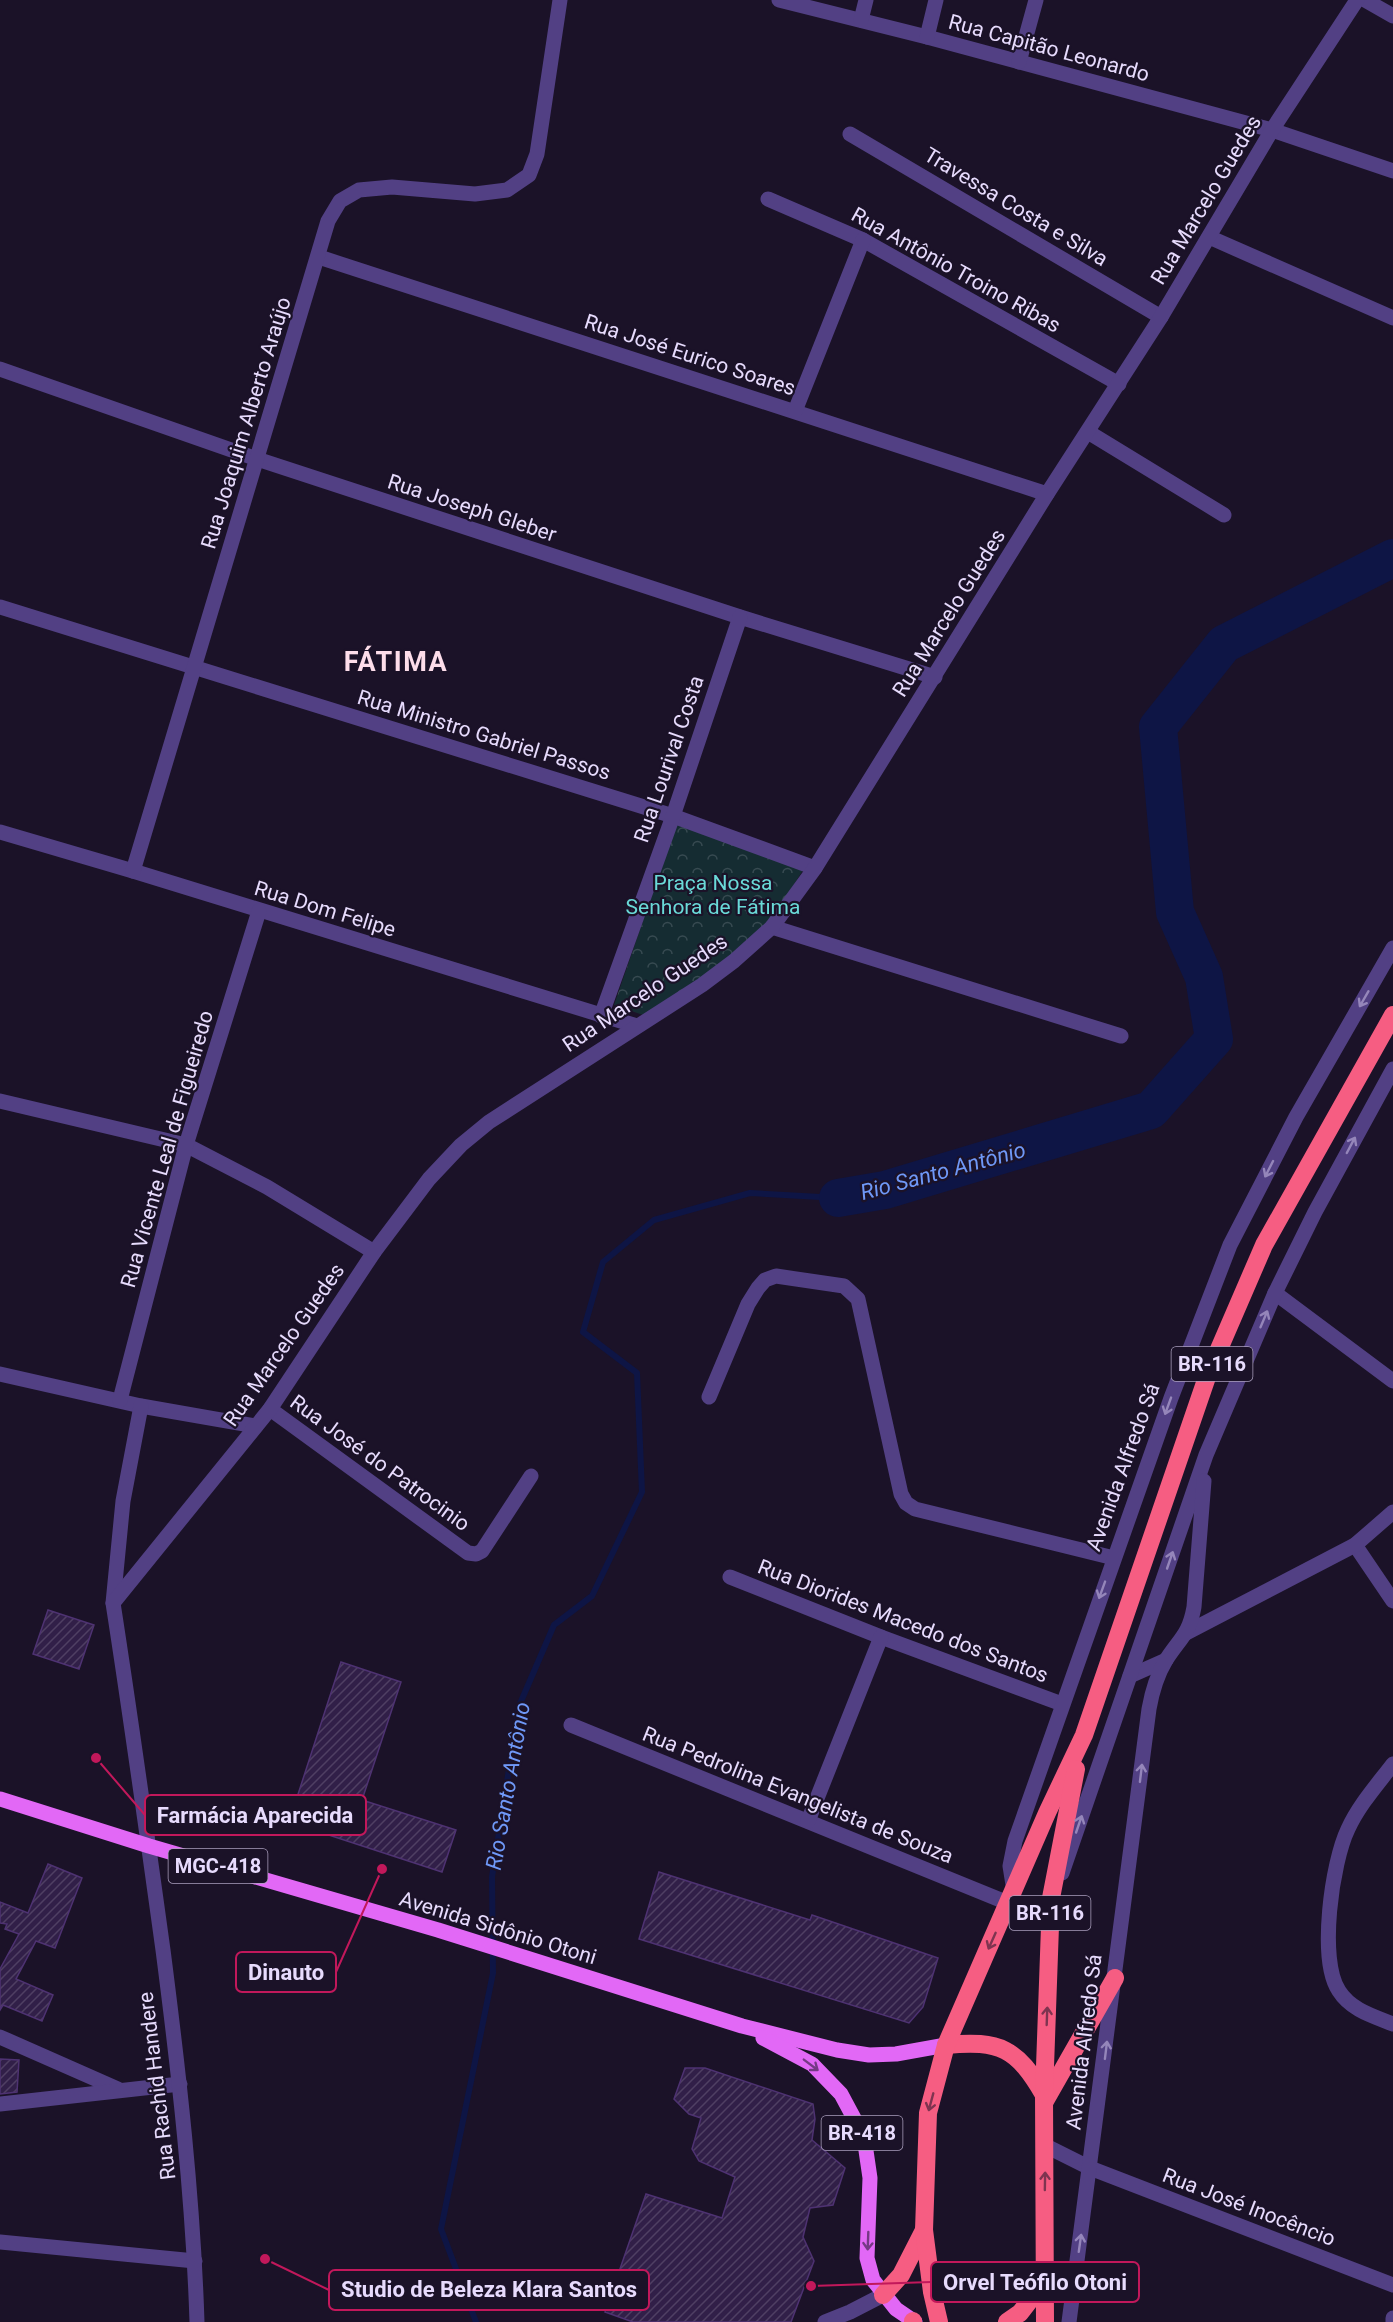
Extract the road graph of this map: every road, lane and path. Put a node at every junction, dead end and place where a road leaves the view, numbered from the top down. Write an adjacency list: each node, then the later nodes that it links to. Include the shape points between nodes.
1 (560, 0): 18 (street, Rua Joaquim Alberto Araújo, via 537,154 529,175 507,190 475,194 392,187 359,190 340,201 328,221)
2 (779, 0): 9 (street, Rua Capitão Leonardo)
3 (866, 0): 9 (street)
4 (936, 0): 10 (street)
5 (1036, 0): 11 (street)
6 (1357, 0): 12 (street, Rua Marcelo Guedes)
7 (1365, 0): 8 (street)
8 (1393, 16)
9 (861, 20): 10 (street, Rua Capitão Leonardo)
10 (927, 37): 11 (street, Rua Capitão Leonardo)
11 (1019, 62): 12 (street, Rua Capitão Leonardo)
12 (1272, 130): 14 (street, Rua Capitão Leonardo); 16 (street, Rua Marcelo Guedes)
13 (850, 134): 19 (street, Travessa Costa e Silva)
14 (1393, 171)
15 (768, 199): 17 (street, Rua Antônio Troino Ribas)
16 (1209, 237): 19 (street, Rua Marcelo Guedes); 20 (street)
17 (863, 240): 22 (street, Rua Antônio Troino Ribas); 23 (street)
18 (318, 257): 23 (street, Rua José Eurico Soares); 25 (street, Rua Joaquim Alberto Araújo)
19 (1161, 317): 22 (street, Rua Marcelo Guedes)
20 (1393, 318)
21 (0, 369): 25 (street, Rua Joseph Gleber)
22 (1119, 384): 24 (street, Rua Marcelo Guedes)
23 (795, 411): 26 (street, Rua José Eurico Soares)
24 (1088, 432): 26 (street, Rua Marcelo Guedes); 27 (street)
25 (257, 459): 29 (street, Rua Joseph Gleber); 30 (street, Rua Joaquim Alberto Araújo)
26 (1047, 494): 31 (street, Rua Marcelo Guedes)
27 (1224, 515)
28 (0, 607): 30 (street, Rua Ministro Gabriel Passos)
29 (740, 617): 31 (street, Rua Joseph Gleber); 32 (street, Rua Lourival Costa)
30 (195, 667): 32 (street, Rua Ministro Gabriel Passos); 35 (street, Rua Joaquim Alberto Araújo)
31 (934, 677): 34 (street, Rua Marcelo Guedes)
32 (673, 816): 34 (street, Rua Ministro Gabriel Passos); 40 (street, Rua Lourival Costa)
33 (0, 832): 35 (street, Rua Dom Felipe)
34 (815, 868): 37 (street, Rua Marcelo Guedes)
35 (133, 871): 36 (street, Rua Dom Felipe)
36 (258, 911): 40 (street, Rua Dom Felipe); 45 (street, Rua Vicente Leal de Figueiredo)
37 (772, 927): 41 (street, Rua Marcelo Guedes, via 734,961); 42 (street)
38 (1393, 948): 59 (street, Avenida Alfredo Sá, one-way to 59, via 1296,1117 1230,1245)
39 (1393, 1015): 69 (highway, BR-116, via 1264,1245 1211,1366)
40 (601, 1016): 41 (street, Rua Dom Felipe)
41 (637, 1026): 46 (street, Rua Marcelo Guedes, via 460,1145)
42 (1121, 1036)
43 (1393, 1069): 47 (street, one-way to 43)
44 (0, 1101): 45 (street)
45 (186, 1145): 46 (street); 51 (street, Rua Vicente Leal de Figueiredo)
46 (374, 1252): 53 (street, Rua Marcelo Guedes)
47 (1275, 1293): 49 (street); 55 (street, one-way to 47)
48 (0, 1374): 51 (street)
49 (1393, 1381)
50 (709, 1397): 59 (street, via 748,1304 765,1280 776,1276 844,1286 858,1299 906,1503 915,1509)
51 (120, 1400): 52 (street)
52 (141, 1406): 54 (street); 62 (street, via 123,1501)
53 (270, 1409): 54 (street, Rua Marcelo Guedes); 56 (street, Rua José do Patrocinio, via 468,1552 482,1551)
54 (256, 1426): 62 (street, Rua Marcelo Guedes)
55 (1206, 1455): 63 (street, via 1194,1607); 66 (street, one-way to 55)
56 (531, 1476)
57 (1393, 1512): 58 (street)
58 (1355, 1545): 61 (street); 63 (street)
59 (1114, 1558): 67 (street, Avenida Alfredo Sá, one-way to 67)
60 (730, 1577): 64 (street, Rua Diorides Macedo dos Santos)
61 (1393, 1601)
62 (113, 1603): 73 (street)
63 (1186, 1634): 65 (street, Avenida Alfredo Sá)
64 (881, 1637): 67 (street, Rua Diorides Macedo dos Santos); 72 (street)
65 (1166, 1660): 66 (street); 77 (street, Avenida Alfredo Sá, one-way to 65, via 1149,1709)
66 (1130, 1676): 75 (street, one-way to 66)
67 (1062, 1704): 74 (street, Avenida Alfredo Sá, via 1014,1840)
68 (571, 1725): 72 (street, Rua Pedrolina Evangelista de Souza)
69 (1084, 1735): 74 (highway, BR-116); 75 (highway, BR-116)
70 (1393, 1764): 78 (street, via 1348,1828 1336,1864 1328,1944 1330,1968 1339,1991 1356,2009)
71 (0, 1799): 73 (main road, Avenida Sidônio Otoni / MGC-418)
72 (808, 1821): 74 (street, Rua Pedrolina Evangelista de Souza)
73 (149, 1846): 76 (main road, Avenida Sidônio Otoni / MGC-418); 82 (street, Rua Rachid Handere)
74 (1011, 1897): 81 (highway, BR-116, one-way to 81)
75 (1050, 1898): 84 (highway, BR-116, one-way to 75)
76 (438, 1930): 79 (main road, Avenida Sidônio Otoni / BR-418)
77 (1115, 1978): 84 (highway); 87 (street, Avenida Alfredo Sá, one-way to 77)
78 (1393, 2024)
79 (742, 2026): 81 (main road, BR-418, via 869,2055); 93 (main road, BR-418, one-way to 93, via 812,2064 841,2094 864,2137 870,2178 867,2258 873,2280)
80 (0, 2037): 83 (street)
81 (946, 2045): 84 (highway, via 993,2045 1015,2055 1030,2070); 88 (highway, BR-116, one-way to 88, via 928,2113)
82 (180, 2084): 83 (street); 90 (street, Rua Rachid Handere)
83 (118, 2090): 85 (street)
84 (1044, 2099): 86 (highway, Avenida Alfredo Sá / BR-116)
85 (0, 2104)
86 (1046, 2146): 87 (street, Rua José Inocêncio); 91 (highway, Avenida Alfredo Sá / BR-116, one-way to 86)
87 (1090, 2168): 92 (street, Rua José Inocêncio); 100 (street, Avenida Alfredo Sá, one-way to 87)
88 (924, 2230): 93 (highway, via 901,2275); 97 (highway, BR-116)
89 (0, 2242): 90 (street)
90 (195, 2260): 94 (street, Rua Rachid Handere)
91 (1044, 2282): 98 (highway, via 1020,2313); 99 (highway, Avenida Alfredo Sá / BR-116)
92 (1393, 2285)
93 (883, 2295): 95 (street); 96 (main road, BR-418)
94 (198, 2322)
95 (825, 2322)
96 (914, 2322)
97 (939, 2322)
98 (1007, 2322)
99 (1046, 2322)
100 (1069, 2322)

